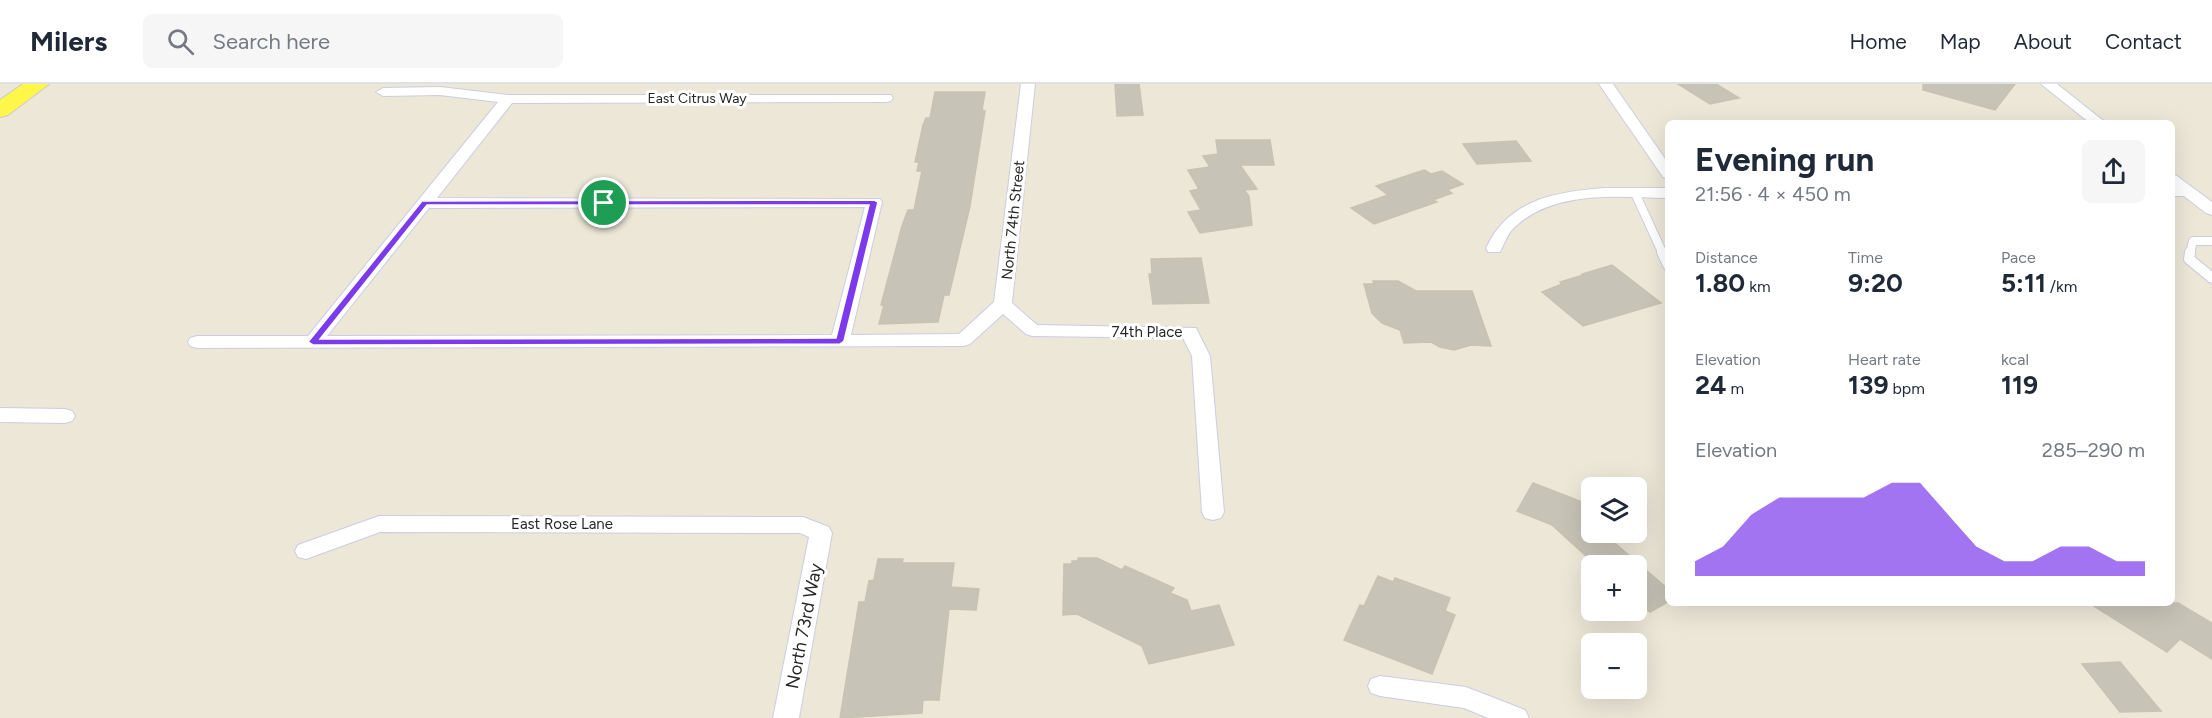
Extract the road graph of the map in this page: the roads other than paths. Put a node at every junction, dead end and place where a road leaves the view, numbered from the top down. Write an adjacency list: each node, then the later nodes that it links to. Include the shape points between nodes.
1 (38, 84): 8 (main road)
2 (1028, 84): 20 (street, North 74th Street)
3 (1606, 84): 10 (street)
4 (2048, 84): 9 (street)
5 (383, 92): 7 (street, East Citrus Way, via 440,91)
6 (886, 98): 7 (street, East Citrus Way)
7 (508, 99): 14 (street)
8 (0, 110)
9 (2094, 120)
10 (1665, 170)
11 (2180, 192): 15 (street)
12 (1635, 193): 13 (street); 17 (street, via 1598,193 1541,204 1523,212 1503,229); 18 (lane)
13 (1665, 193)
14 (425, 203): 21 (street, via 874,202); 23 (street)
15 (2212, 210)
16 (2212, 242): 19 (lane, via 2193,241 2189,259)
17 (1494, 248)
18 (1665, 258)
19 (2212, 278)
20 (1004, 304): 21 (street, via 964,340); 26 (street, 74th Place, via 1032,330 1190,332 1201,357)
21 (840, 341): 23 (street)
22 (197, 342): 23 (street)
23 (313, 342)
24 (0, 415): 25 (street)
25 (65, 416)
26 (1213, 512)
27 (821, 533): 28 (street, East Rose Lane, via 803,525 379,524); 30 (street, North 73rd Way)
28 (306, 551)
29 (1380, 686): 31 (street, via 1466,698)
30 (786, 718)
31 (1516, 718)

